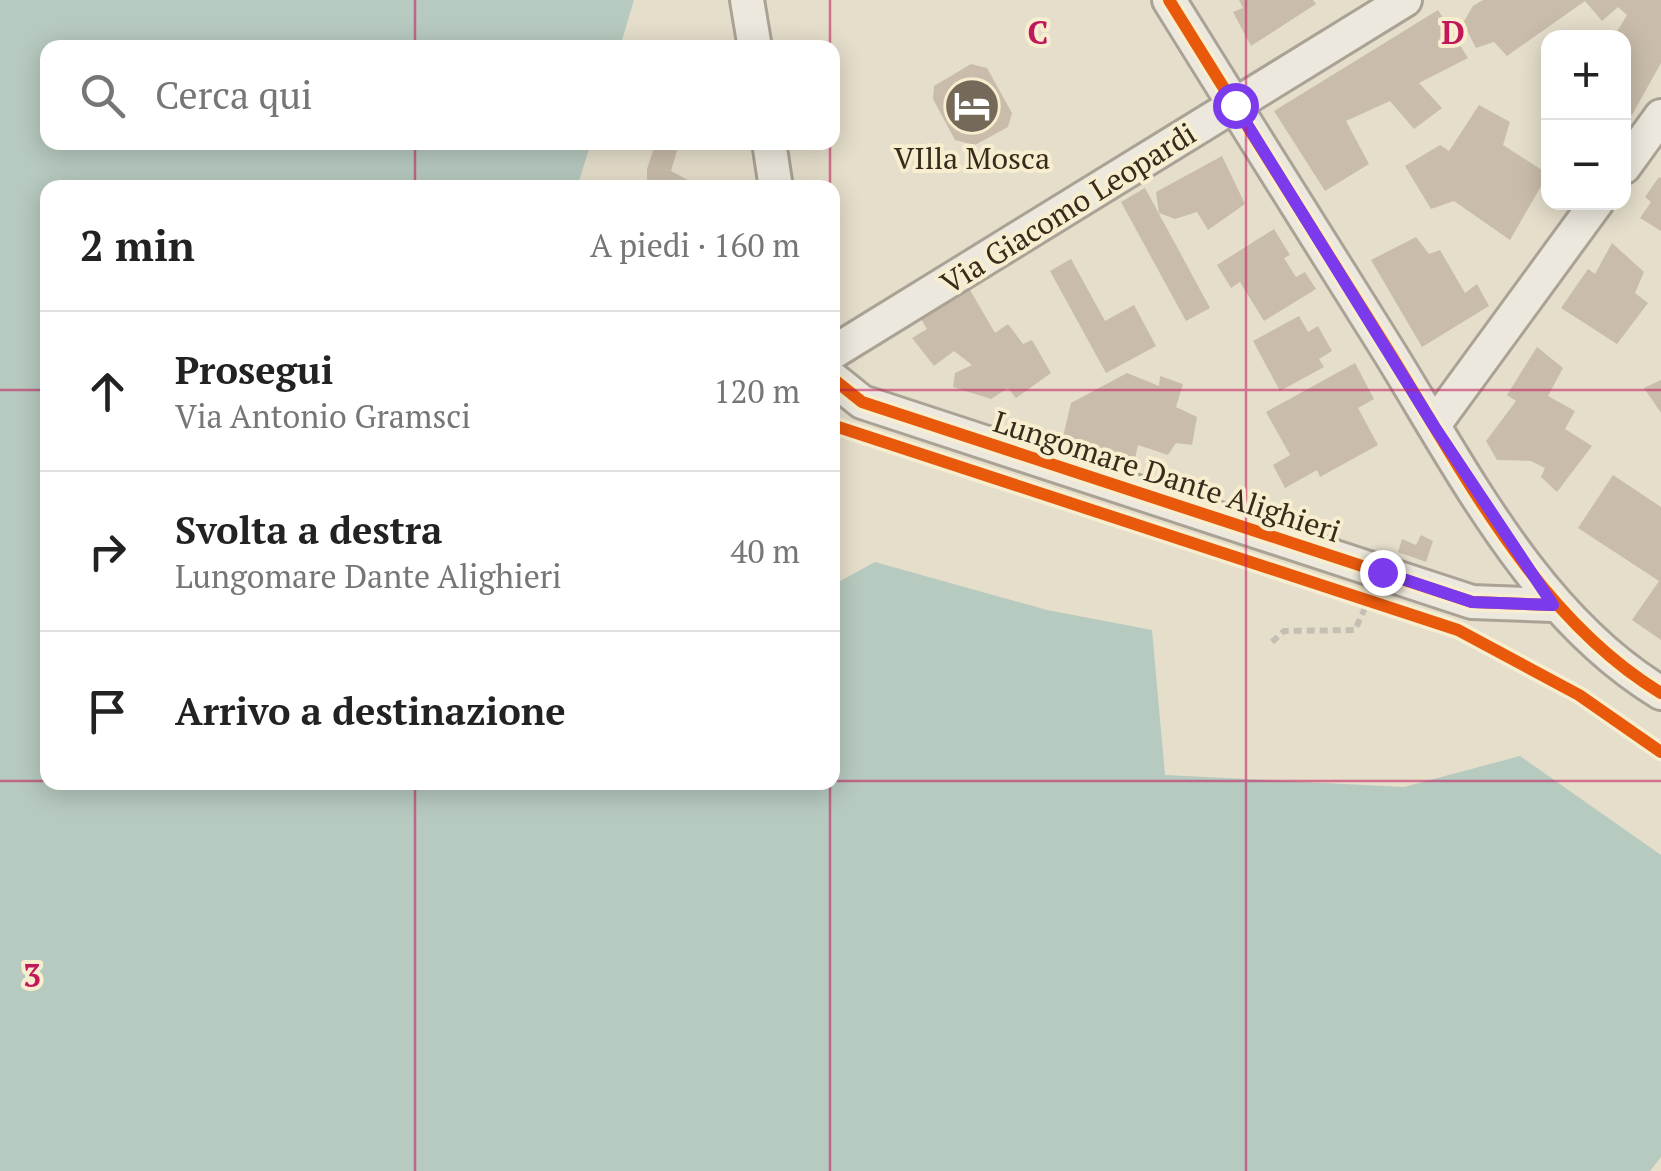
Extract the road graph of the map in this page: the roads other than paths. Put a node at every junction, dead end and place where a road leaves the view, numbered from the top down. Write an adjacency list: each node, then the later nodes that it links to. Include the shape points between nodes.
1 (747, 0): 4 (street)
2 (1169, 0): 5 (street)
3 (1405, 0): 5 (street, Via Giacomo Leopardi)
4 (754, 40)
5 (1235, 105): 11 (street, Via Giacomo Leopardi); 13 (street)
6 (1661, 116): 8 (street)
7 (770, 150): 9 (street)
8 (1631, 157)
9 (775, 180)
10 (1592, 210): 13 (street)
11 (840, 348)
12 (840, 384): 14 (street, Lungomare Dante Alighieri, via 862,402 1472,602)
13 (1434, 426): 14 (street)
14 (1553, 605): 15 (street, via 1622,669)
15 (1661, 693)

